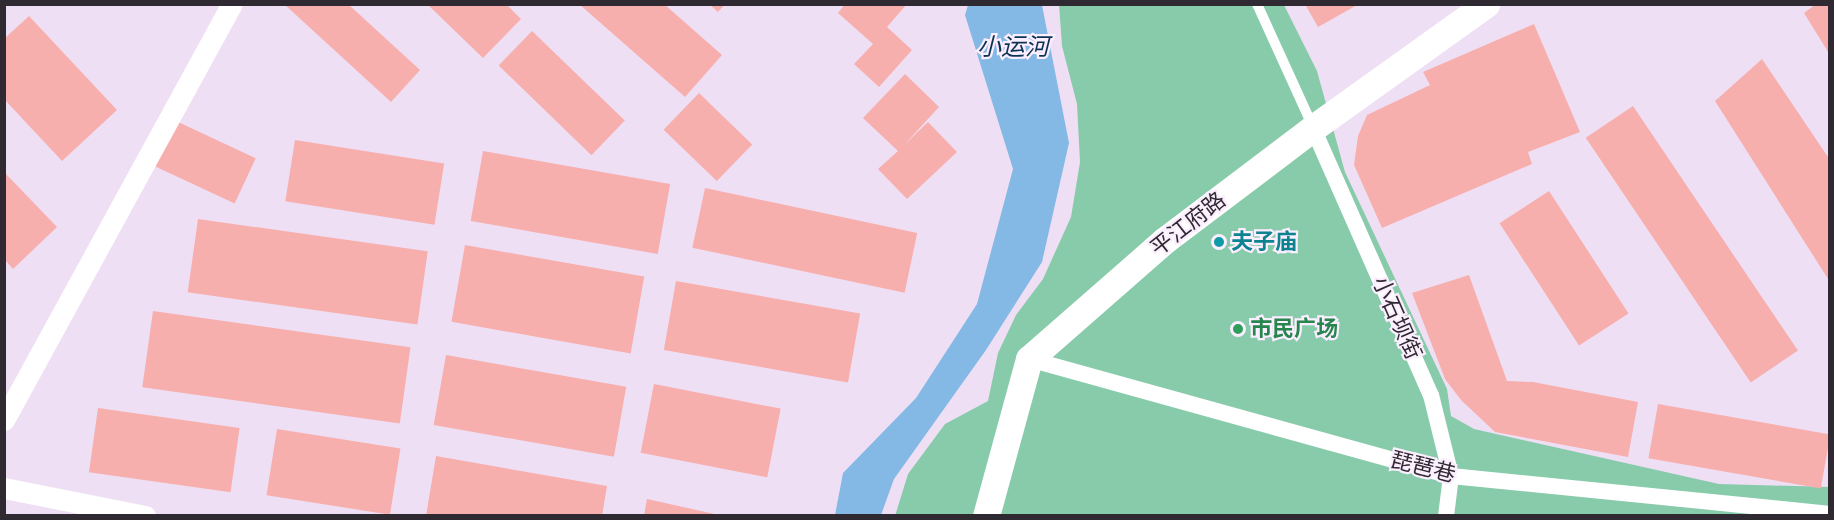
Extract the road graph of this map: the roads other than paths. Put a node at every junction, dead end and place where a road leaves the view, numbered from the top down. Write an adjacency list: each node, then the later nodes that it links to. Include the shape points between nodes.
1 (232, 4): 6 (street)
2 (1257, 4): 4 (lane)
3 (1486, 4): 4 (street, 平江府路)
4 (1313, 128): 5 (street, 平江府路, via 1165,240); 7 (street, 小石坝街, via 1431,395)
5 (1029, 359): 7 (street, 琵琶巷); 11 (street)
6 (4, 420)
7 (1450, 476): 9 (street, 琵琶巷); 12 (street, 小石坝街)
8 (4, 488): 10 (street)
9 (1830, 514)
10 (145, 516)
11 (986, 516)
12 (1446, 516)

